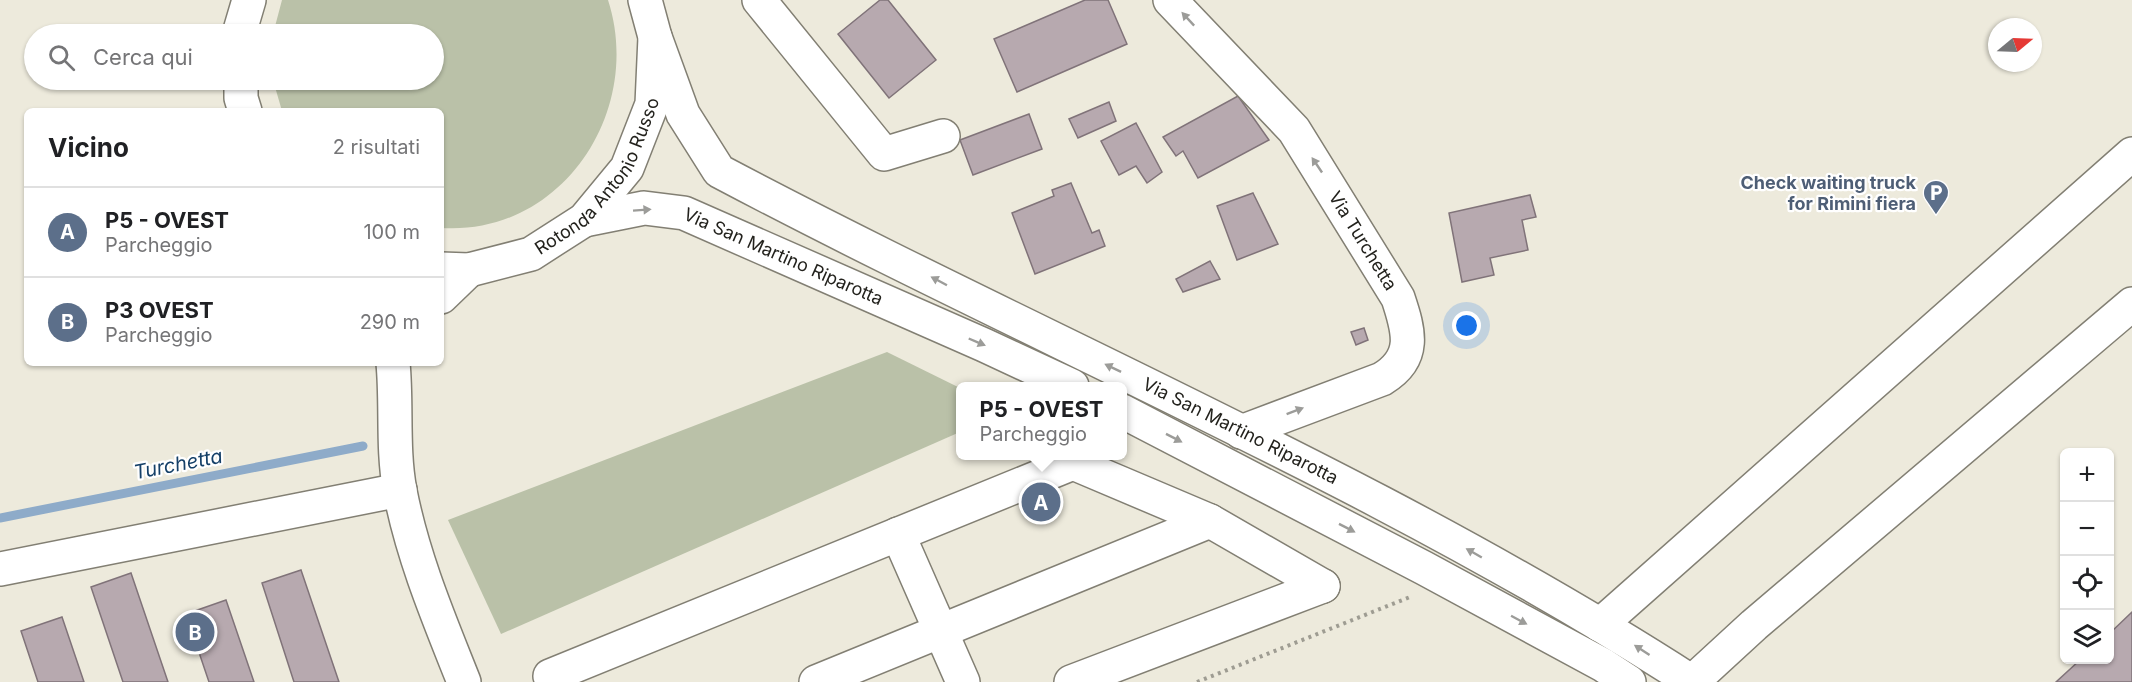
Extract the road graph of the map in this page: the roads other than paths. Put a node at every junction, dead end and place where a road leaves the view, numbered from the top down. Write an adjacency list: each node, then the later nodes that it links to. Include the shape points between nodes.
1 (249, 0): 5 (street)
2 (759, 0): 8 (street, via 884,154)
3 (1170, 0): 17 (street, Via Turchetta, one-way to 3, via 1397,370 1405,358 1408,327 1398,298 1294,130)
4 (655, 13): 10 (street, Rotonda Antonio Russo, via 652,104 627,168); 17 (street, Via San Martino Riparotta, one-way to 4, via 719,171 683,114)
5 (242, 24)
6 (241, 90): 7 (street)
7 (244, 108)
8 (943, 136)
9 (2132, 154): 22 (street)
10 (584, 220): 11 (street, Rotonda Antonio Russo, via 531,254); 15 (street, Via San Martino Riparotta, one-way to 15, via 644,208 684,213)
11 (455, 270): 12 (street)
12 (444, 291)
13 (2132, 304): 30 (street)
14 (398, 372): 18 (street, via 396,449)
15 (1062, 382)
16 (1127, 414): 24 (street, Via San Martino Riparotta, one-way to 24, via 1424,568)
17 (1240, 432): 22 (street, Via San Martino Riparotta, one-way to 17, via 1441,534)
18 (400, 490): 21 (street); 25 (street, via 420,570)
19 (1210, 521): 20 (street, via 1073,464); 23 (street); 29 (street, via 1323,586)
20 (898, 534): 23 (street); 26 (street, via 550,676)
21 (0, 569)
22 (1600, 625): 30 (street, Via San Martino Riparotta, one-way to 22)
23 (943, 632): 27 (street); 28 (street)
24 (1615, 676)
25 (464, 682)
26 (552, 682)
27 (816, 682)
28 (963, 682)
29 (1071, 682)
30 (1692, 682)

